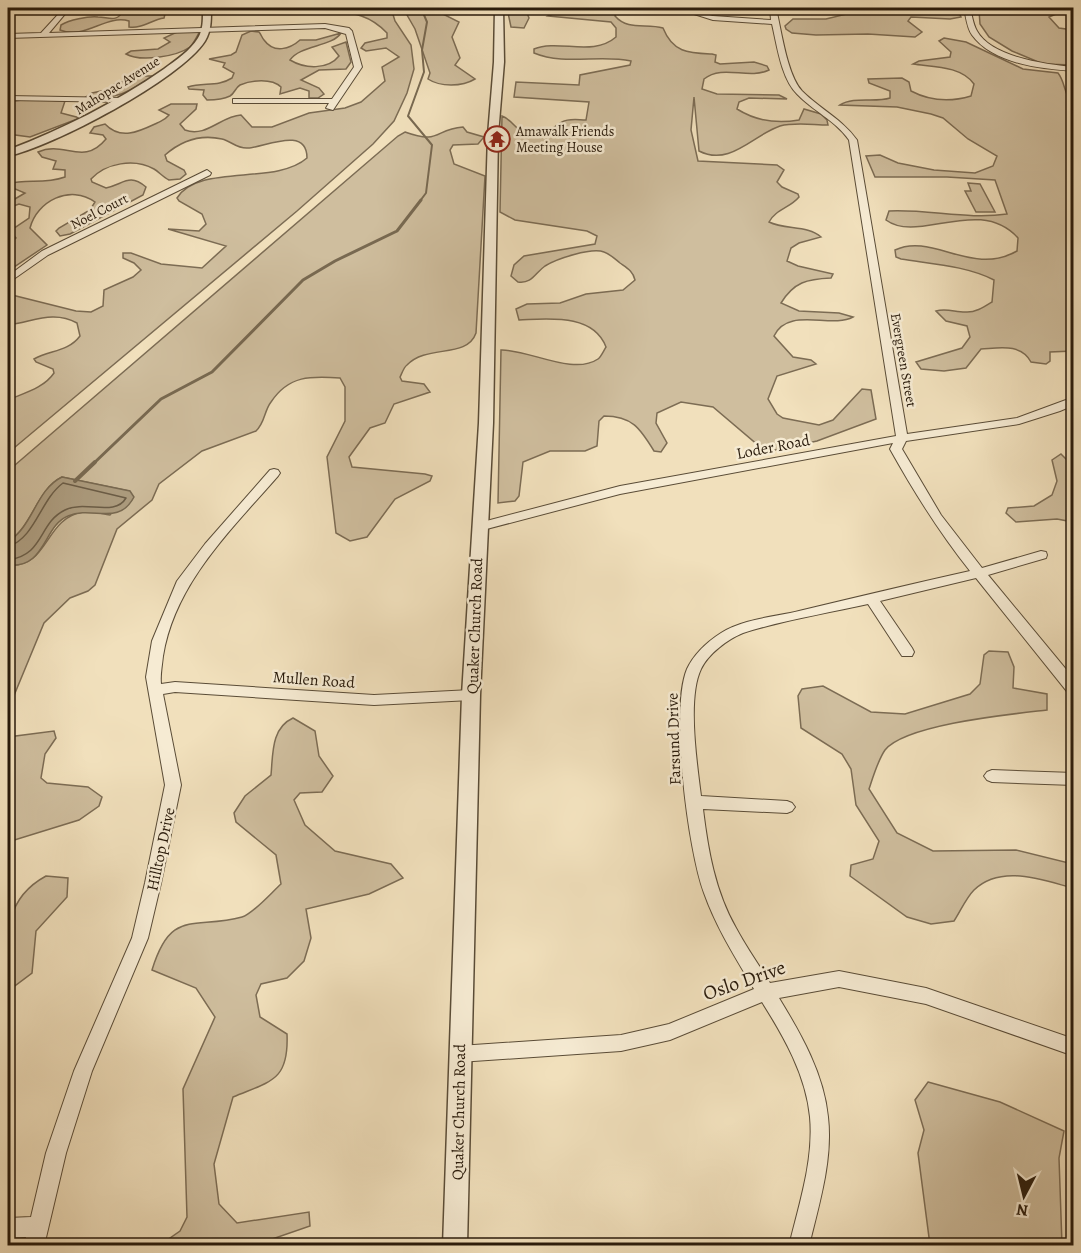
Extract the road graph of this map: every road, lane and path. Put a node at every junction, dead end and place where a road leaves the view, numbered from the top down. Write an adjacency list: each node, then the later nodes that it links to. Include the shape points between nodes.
1 (67, 8): 9 (street)
2 (204, 8): 8 (street)
3 (499, 8): 21 (street, Quaker Church Road)
4 (678, 8): 7 (street, via 713,18)
5 (773, 8): 7 (street, Evergreen Street)
6 (967, 8): 11 (street, via 980,39 1012,58 1056,69)
7 (774, 22): 19 (street, Evergreen Street, via 796,88 838,121 853,140)
8 (206, 29): 9 (street); 13 (street, Mahopac Avenue, via 184,59); 14 (street, via 325,26 349,33 358,67 332,105)
9 (43, 35): 10 (street)
10 (8, 36)
11 (1074, 69)
12 (8, 98): 13 (street)
13 (123, 100): 15 (street, Mahopac Avenue, via 76,127)
14 (236, 101)
15 (8, 153)
16 (207, 173): 17 (street, Noel Court, via 45,253)
17 (8, 280)
18 (1074, 400): 19 (street, Loder Road, via 1019,421)
19 (902, 438): 21 (street, Loder Road, via 620,490); 23 (street, Evergreen Street, via 896,449 918,491)
20 (274, 473): 26 (street, Hilltop Drive, via 182,584 159,641 153,677)
21 (479, 527): 28 (street, Quaker Church Road)
22 (1041, 555): 23 (street, Farsund Drive)
23 (979, 573): 24 (street, Farsund Drive); 27 (street, Evergreen Street)
24 (870, 597): 25 (street); 31 (street, Farsund Drive, via 736,630 703,655 688,688)
25 (907, 652)
26 (155, 690): 28 (street, Mullen Road, via 176,687 374,700); 37 (street, Hilltop Drive, via 173,785 153,883 140,938 83,1071 66,1122)
27 (1074, 690)
28 (471, 695): 35 (street, Quaker Church Road)
29 (992, 776): 30 (street)
30 (1074, 779)
31 (694, 801): 32 (street); 33 (street, Farsund Drive, via 703,864 726,927)
32 (787, 807)
33 (766, 992): 34 (street, Oslo Drive, via 838,979 926,996); 35 (street, Oslo Drive, via 670,1032 621,1043); 39 (street, Farsund Drive, via 806,1064 819,1116 818,1152)
34 (1074, 1048)
35 (459, 1054): 38 (street, Quaker Church Road)
36 (8, 1228): 37 (street)
37 (37, 1236)
38 (454, 1245)
39 (799, 1245)

